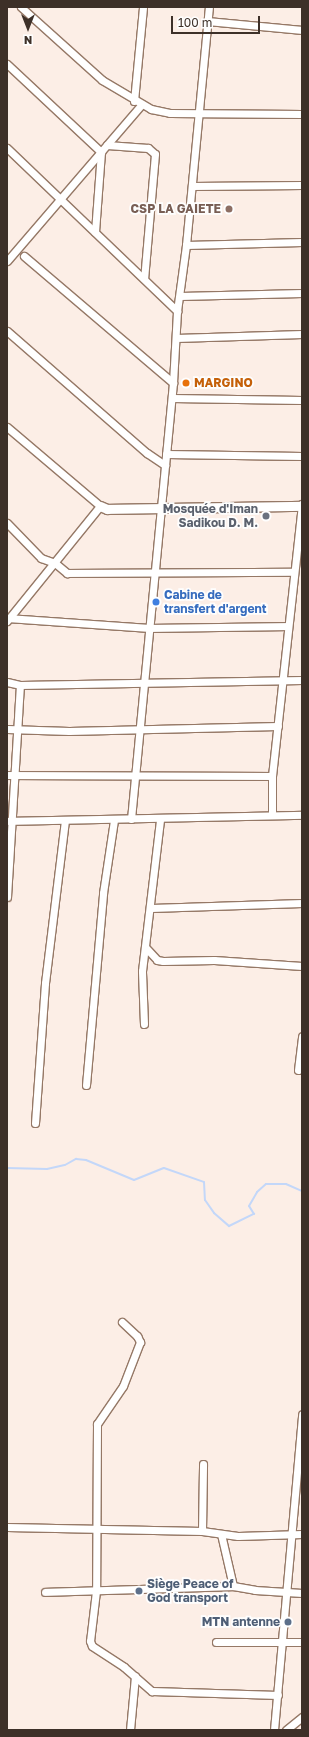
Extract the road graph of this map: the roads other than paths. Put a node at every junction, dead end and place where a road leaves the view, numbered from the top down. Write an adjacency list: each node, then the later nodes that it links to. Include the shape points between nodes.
1 (21, 7): 7 (street, via 102,80)
2 (143, 7): 7 (street)
3 (210, 7): 4 (street)
4 (208, 21): 5 (street); 9 (street)
5 (302, 30)
6 (7, 64): 13 (street)
7 (134, 101): 8 (street)
8 (141, 105): 9 (street, via 170,113); 11 (street)
9 (199, 113): 10 (street); 15 (street)
10 (302, 114)
11 (107, 145): 13 (street); 22 (street, via 148,148 155,154)
12 (7, 148): 16 (street)
13 (101, 152): 16 (street); 17 (street)
14 (302, 185): 15 (street)
15 (192, 186): 19 (street)
16 (61, 200): 17 (street); 21 (street)
17 (94, 232): 22 (street)
18 (302, 242): 19 (street)
19 (186, 245): 24 (street)
20 (24, 256): 29 (street)
21 (7, 261)
22 (144, 279): 25 (street)
23 (302, 294): 24 (street)
24 (180, 296): 25 (street)
25 (177, 311): 28 (street)
26 (7, 331): 35 (street, via 147,453)
27 (302, 334): 28 (street)
28 (176, 338): 29 (street)
29 (173, 383): 30 (street)
30 (172, 398): 31 (street); 33 (street)
31 (302, 400)
32 (8, 429): 37 (street)
33 (166, 454): 34 (street); 35 (street)
34 (302, 456)
35 (165, 465): 38 (street)
36 (302, 505): 38 (street); 41 (street)
37 (100, 506): 38 (street, via 107,509); 40 (street)
38 (161, 509): 42 (street)
39 (7, 523): 40 (street, via 41,558)
40 (55, 563): 42 (street, via 67,572); 43 (street)
41 (294, 572): 42 (street); 44 (street)
42 (155, 573): 45 (street)
43 (7, 620): 45 (street)
44 (288, 626): 45 (street); 46 (street)
45 (150, 628): 49 (street)
46 (284, 680): 47 (street); 49 (street); 51 (street)
47 (302, 680)
48 (7, 682): 50 (street)
49 (145, 682): 50 (street); 52 (street)
50 (20, 685): 54 (street)
51 (278, 726): 52 (street); 57 (street)
52 (140, 728): 54 (street); 58 (street)
53 (7, 729): 54 (street)
54 (19, 730): 56 (street)
55 (7, 775): 56 (street)
56 (16, 776): 58 (street); 65 (street)
57 (272, 776): 58 (street); 59 (street)
58 (135, 777): 61 (street)
59 (272, 815): 60 (street); 62 (street)
60 (302, 815)
61 (131, 819): 62 (street); 64 (street)
62 (160, 819): 68 (street)
63 (65, 820): 64 (street); 65 (street); 75 (street, via 45,983)
64 (114, 820): 74 (street, via 103,893)
65 (10, 821): 66 (street)
66 (7, 897)
67 (302, 903): 68 (street)
68 (151, 908): 69 (street)
69 (146, 948): 70 (street, via 157,960 163,961 208,960); 71 (street, via 142,971)
70 (302, 966)
71 (144, 1024)
72 (302, 1036): 73 (street)
73 (298, 1070)
74 (86, 1085)
75 (35, 1123)
76 (122, 1322): 80 (street, via 137,1336 139,1349 123,1386 97,1424)
77 (302, 1414): 83 (street)
78 (203, 1464): 81 (street)
79 (7, 1527): 80 (street)
80 (96, 1528): 81 (street); 86 (street)
81 (202, 1531): 82 (street)
82 (221, 1534): 83 (street); 85 (street)
83 (292, 1534): 84 (street); 88 (street)
84 (302, 1534)
85 (233, 1586): 86 (street); 88 (street)
86 (96, 1591): 87 (street); 93 (street, via 90,1641 92,1646)
87 (45, 1592)
88 (287, 1593): 89 (street); 90 (street)
89 (302, 1593)
90 (283, 1641): 91 (street); 92 (street); 94 (street)
91 (216, 1642)
92 (302, 1642)
93 (135, 1676): 94 (street, via 145,1687 160,1693); 96 (street)
94 (278, 1695): 97 (street)
95 (302, 1717): 98 (street)
96 (130, 1730)
97 (274, 1730)
98 (286, 1730)

